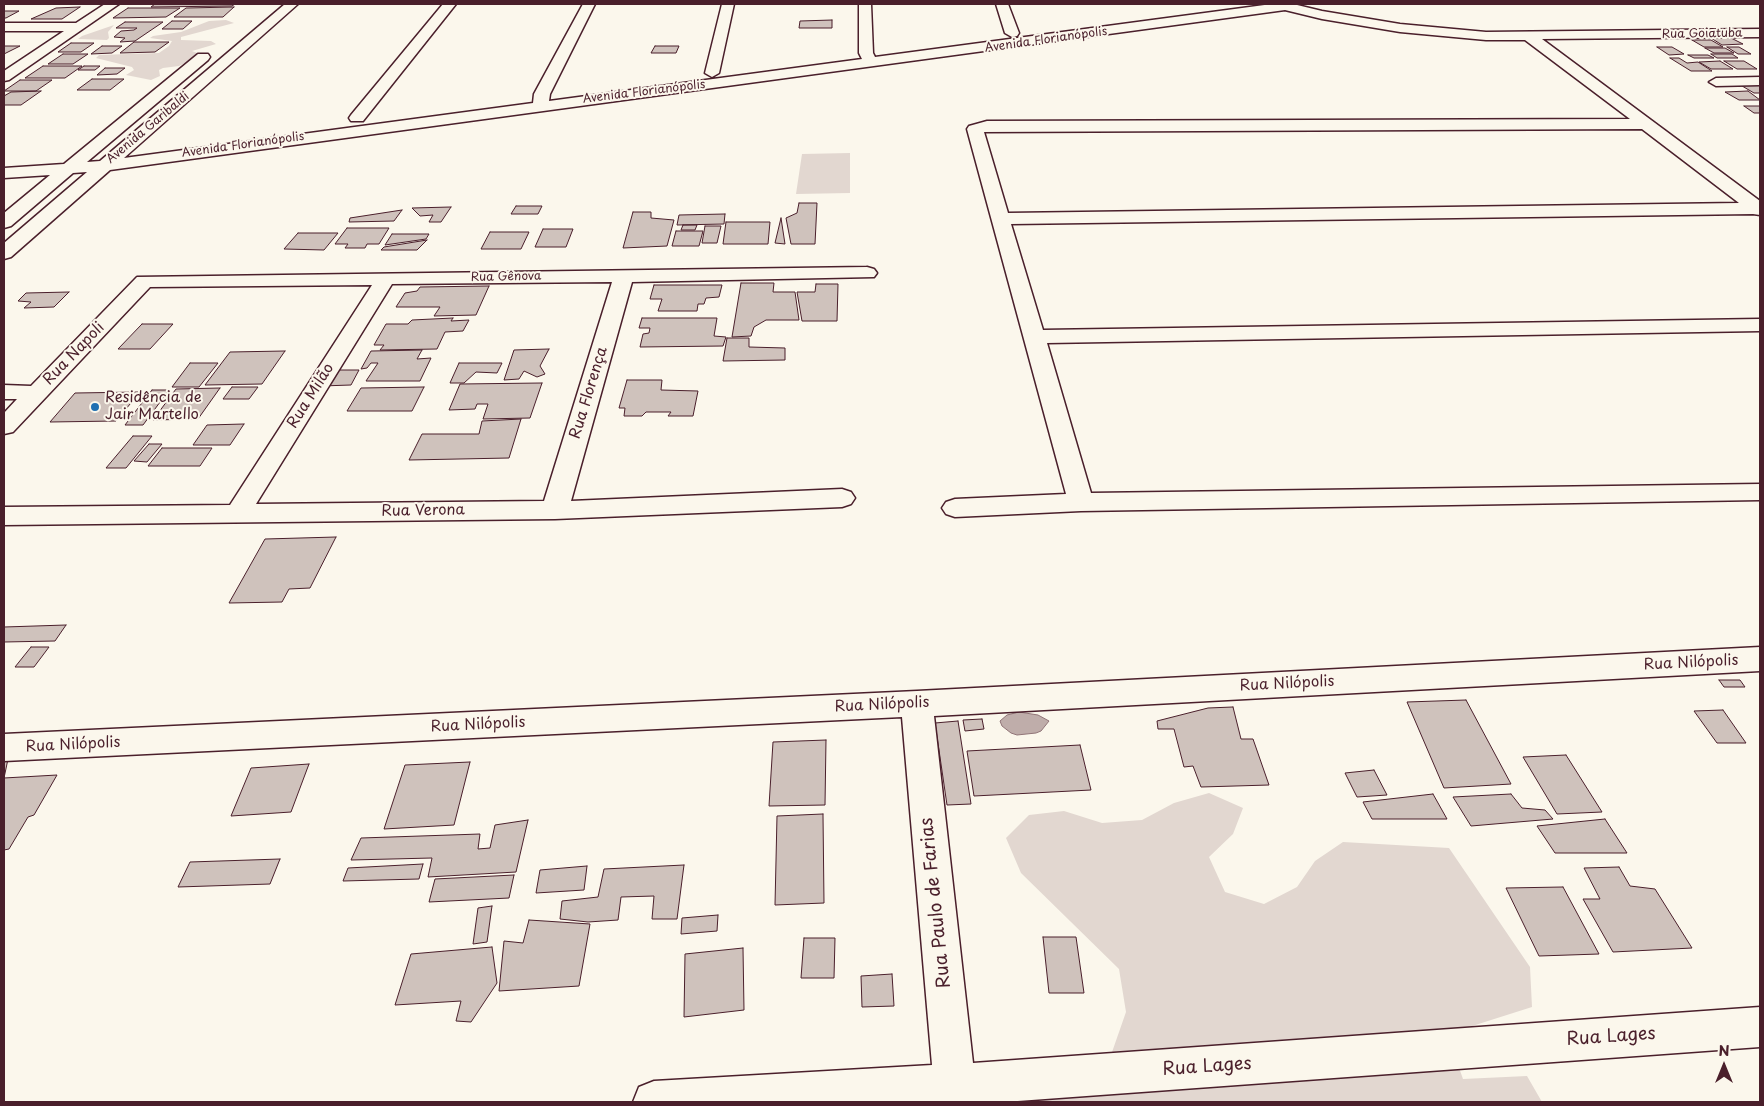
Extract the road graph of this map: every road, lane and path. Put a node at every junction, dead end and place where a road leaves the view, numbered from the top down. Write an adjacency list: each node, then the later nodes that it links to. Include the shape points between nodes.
1 (113, 4): 10 (street)
2 (292, 4): 24 (street, Avenida Garibaldi)
3 (450, 4): 22 (street)
4 (589, 4): 21 (street)
5 (728, 4): 17 (street)
6 (865, 4): 16 (street)
7 (1002, 4): 13 (street)
8 (1248, 4): 13 (street, Avenida Florianópolis, via 1146,13)
9 (1281, 5): 14 (street, Avenida Florianópolis, via 1400,28 1486,36); 16 (street, Avenida Florianópolis)
10 (79, 26): 11 (street); 18 (street)
11 (4, 27)
12 (1760, 33): 14 (street, Rua Goiatuba)
13 (1012, 34): 16 (street, Avenida Florianópolis)
14 (1529, 36): 23 (street)
15 (214, 48): 25 (street, Avenida Garibaldi)
16 (868, 58): 17 (street, Avenida Florianópolis); 21 (street, Avenida Florianópolis)
17 (712, 73): 21 (street, Avenida Florianópolis)
18 (4, 77)
19 (1760, 81): 20 (street)
20 (1716, 82)
21 (541, 100): 22 (street, Avenida Florianópolis); 27 (street, Avenida Florianópolis)
22 (357, 118): 24 (street, Avenida Florianópolis)
23 (1646, 124): 30 (street); 31 (street, via 980,127 974,131)
24 (121, 150): 25 (street, Avenida Florianópolis); 27 (street, Avenida Garibaldi)
25 (84, 154): 26 (street, Avenida Florianópolis); 28 (street, Avenida Garibaldi)
26 (4, 159)
27 (103, 166): 28 (street, Avenida Florianópolis); 33 (street, Avenida Garibaldi)
28 (67, 170): 29 (street, Avenida Florianópolis); 32 (street, Avenida Garibaldi)
29 (4, 173)
30 (1759, 209): 31 (street)
31 (1002, 219): 39 (street)
32 (4, 222)
33 (4, 253)
34 (867, 273): 35 (street, Rua Gênova)
35 (624, 276): 36 (street, Rua Gênova); 47 (street, Rua Florença)
36 (386, 278): 37 (street, Rua Gênova); 48 (street, Rua Milão)
37 (144, 281): 41 (street, Rua Napoli)
38 (1760, 325): 39 (street)
39 (1034, 337): 45 (street)
40 (4, 392): 41 (street)
41 (36, 393): 42 (street, Rua Napoli)
42 (4, 427)
43 (1760, 492): 45 (street)
44 (842, 498): 47 (street, Rua Verona)
45 (1081, 502): 46 (street)
46 (955, 508)
47 (555, 510): 48 (street, Rua Verona)
48 (237, 514): 49 (street, Rua Verona)
49 (4, 516)
50 (1760, 659): 51 (street, Rua Nilópolis)
51 (917, 704): 52 (street, Rua Nilópolis); 54 (street, Rua Paulo de Farias)
52 (4, 748)
53 (1760, 1026): 54 (street, Rua Lages)
54 (955, 1094): 55 (street, Rua Lages)
55 (654, 1102)

